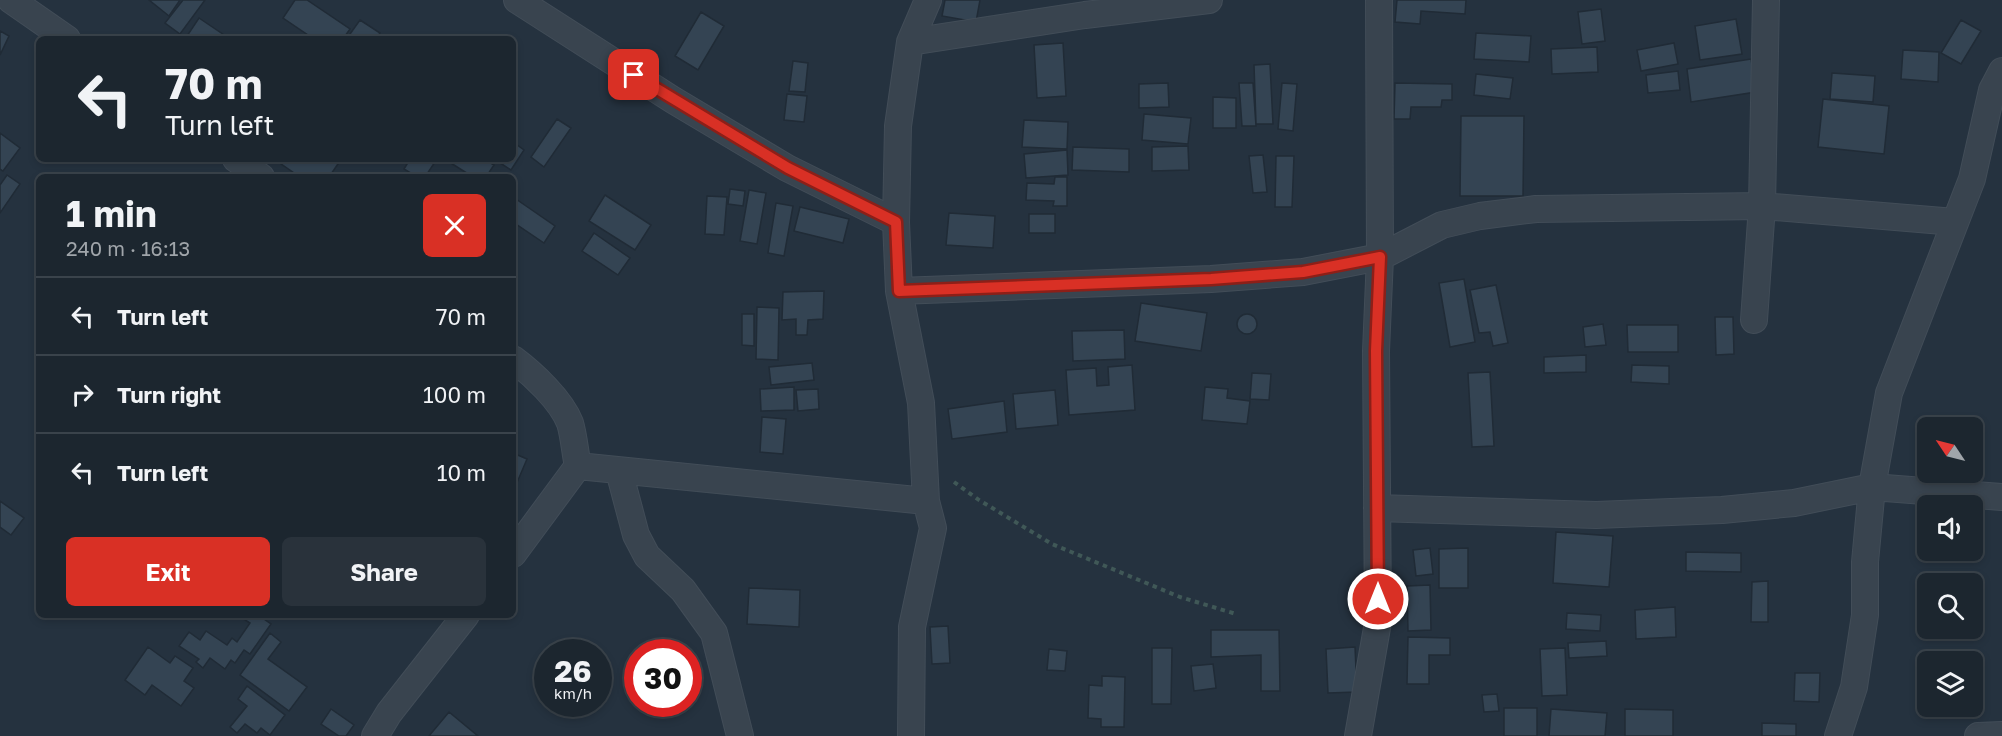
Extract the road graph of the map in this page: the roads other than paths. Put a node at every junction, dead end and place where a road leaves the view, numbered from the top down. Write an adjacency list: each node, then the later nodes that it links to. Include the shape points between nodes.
1 (11, 0): 7 (street)
2 (518, 0): 13 (street, via 672,100 788,168)
3 (928, 0): 8 (street)
4 (1209, 0): 8 (street)
5 (1379, 0): 15 (street)
6 (1766, 0): 12 (street)
7 (62, 36)
8 (910, 42): 13 (street, via 898,126)
9 (2002, 71): 14 (street, via 1992,90 1972,178)
10 (240, 162): 11 (street)
11 (257, 174)
12 (1762, 206): 14 (street); 15 (street, via 1536,209 1491,215 1442,225); 17 (street)
13 (896, 222): 16 (street)
14 (1955, 222): 21 (street, via 1889,393)
15 (1380, 257): 16 (street, via 1303,272 1211,279); 24 (street)
16 (899, 291): 23 (street, via 921,403)
17 (1754, 320)
18 (516, 361): 19 (street, via 558,401 570,423)
19 (578, 466): 20 (street); 25 (street)
20 (619, 471): 23 (street); 29 (street, via 636,535 647,556 683,590 714,633)
21 (1872, 487): 22 (street); 24 (street, via 1794,502 1722,510 1596,515); 32 (street, via 1865,615 1854,687)
22 (2002, 497)
23 (926, 501): 30 (street, via 933,528 912,627)
24 (1377, 508): 31 (street, via 1378,622)
25 (516, 550)
26 (464, 618): 28 (street)
27 (2002, 735): 33 (street)
28 (375, 736)
29 (740, 736)
30 (910, 736)
31 (1358, 736)
32 (1838, 736)
33 (1978, 736)

